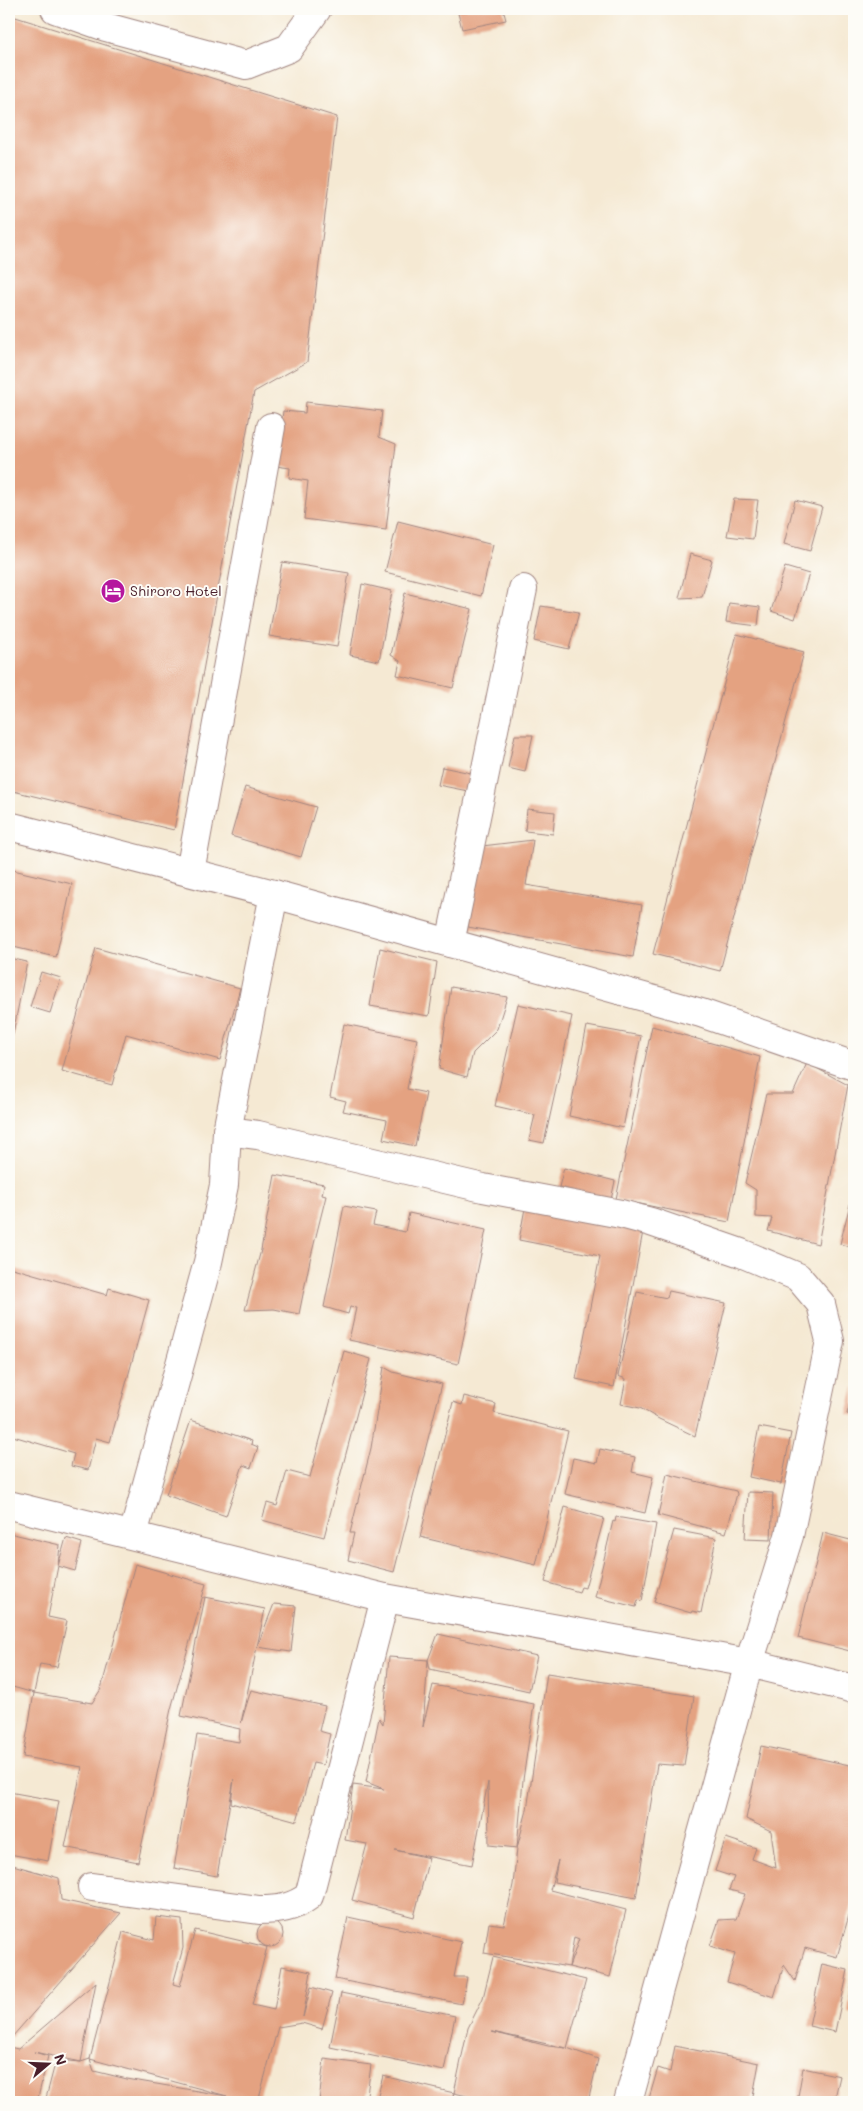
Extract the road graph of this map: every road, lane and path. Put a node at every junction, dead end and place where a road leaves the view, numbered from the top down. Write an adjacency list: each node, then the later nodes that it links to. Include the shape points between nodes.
1 (55, 9): 2 (street, via 106,27 246,65 290,48)
2 (317, 9)
3 (271, 427): 6 (street)
4 (523, 589): 8 (street)
5 (9, 826): 6 (street)
6 (190, 872): 7 (street)
7 (274, 894): 8 (street); 10 (street)
8 (450, 943): 9 (street, via 701,1013)
9 (854, 1066)
10 (227, 1131): 12 (street, via 224,1185 208,1262); 14 (street, via 258,1135 483,1188 620,1214 732,1250 798,1277 821,1304 830,1341 789,1536)
11 (9, 1505): 12 (street)
12 (133, 1536): 13 (street)
13 (385, 1598): 14 (street); 16 (street, via 309,1896 280,1910 259,1910)
14 (749, 1664): 15 (street); 17 (street)
15 (854, 1689)
16 (92, 1887)
17 (628, 2102)

